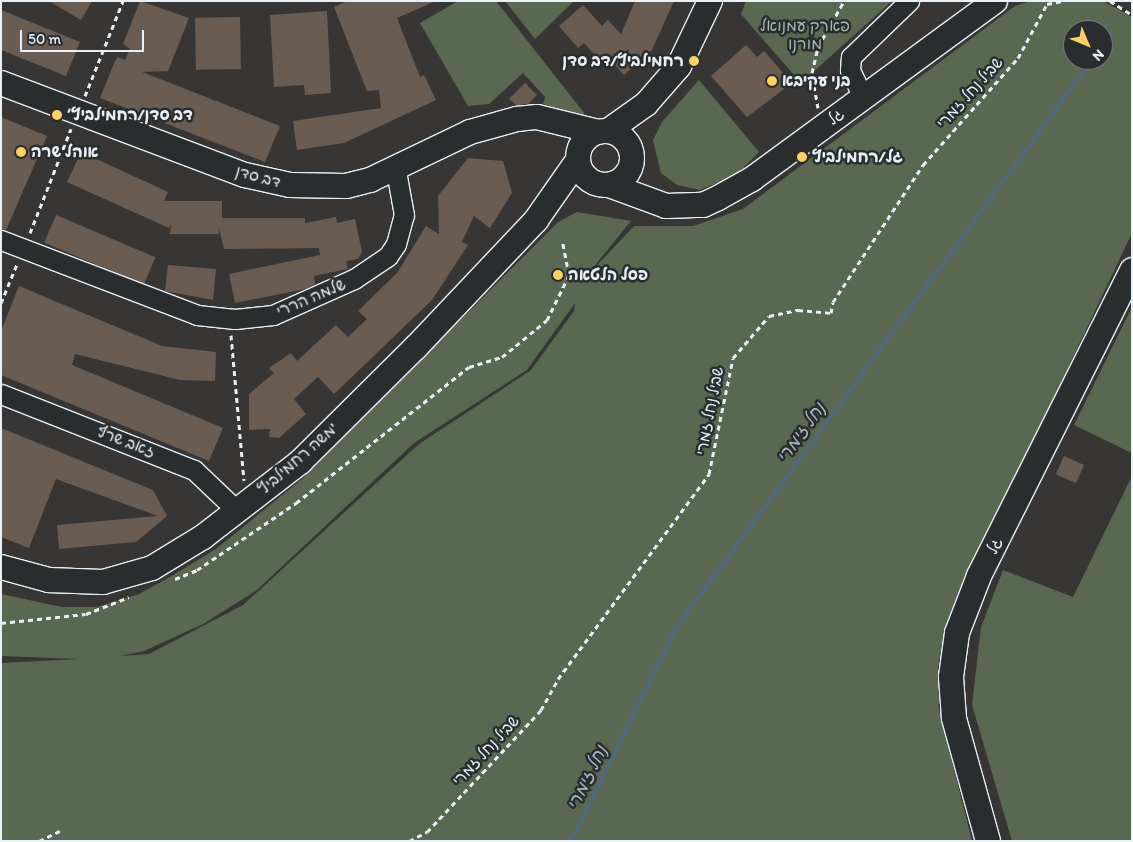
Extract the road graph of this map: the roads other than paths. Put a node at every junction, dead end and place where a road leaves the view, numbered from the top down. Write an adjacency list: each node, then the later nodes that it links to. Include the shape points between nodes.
1 (710, 1): 6 (street, via 678,66)
2 (909, 1): 5 (street, via 851,57 850,70)
3 (995, 1): 5 (street, גל)
4 (1, 83): 11 (street, דב סדן, via 268,182 346,186)
5 (863, 97): 13 (street, גל, via 736,189 703,205)
6 (646, 104): 8 (street); 9 (street)
7 (517, 120): 8 (street, דב סדן, via 537,117); 10 (street, via 560,136); 11 (street, דב סדן, via 470,132)
8 (603, 132): 9 (street, דב סדן); 10 (street, משה רחמילביץ')
9 (630, 150): 12 (street, משה רחמילביץ', via 625,176); 13 (street)
10 (578, 156): 12 (street); 14 (street, משה רחמילביץ')
11 (396, 171): 15 (street, שלמה הררי, via 404,215 402,230 378,266 273,315 229,319 174,308)
12 (601, 183): 13 (street, גל); 14 (street, משה רחמילביץ')
13 (666, 206)
14 (536, 220): 18 (street, משה רחמילביץ', via 300,462)
15 (1, 240)
16 (1132, 270): 20 (street, גל, via 980,576 956,633 951,677 954,718)
17 (1, 394): 18 (street, זאב שרף, via 194,470)
18 (242, 507): 19 (street, משה רחמילביץ', via 173,557 127,576 75,583)
19 (1, 567)
20 (988, 841)

